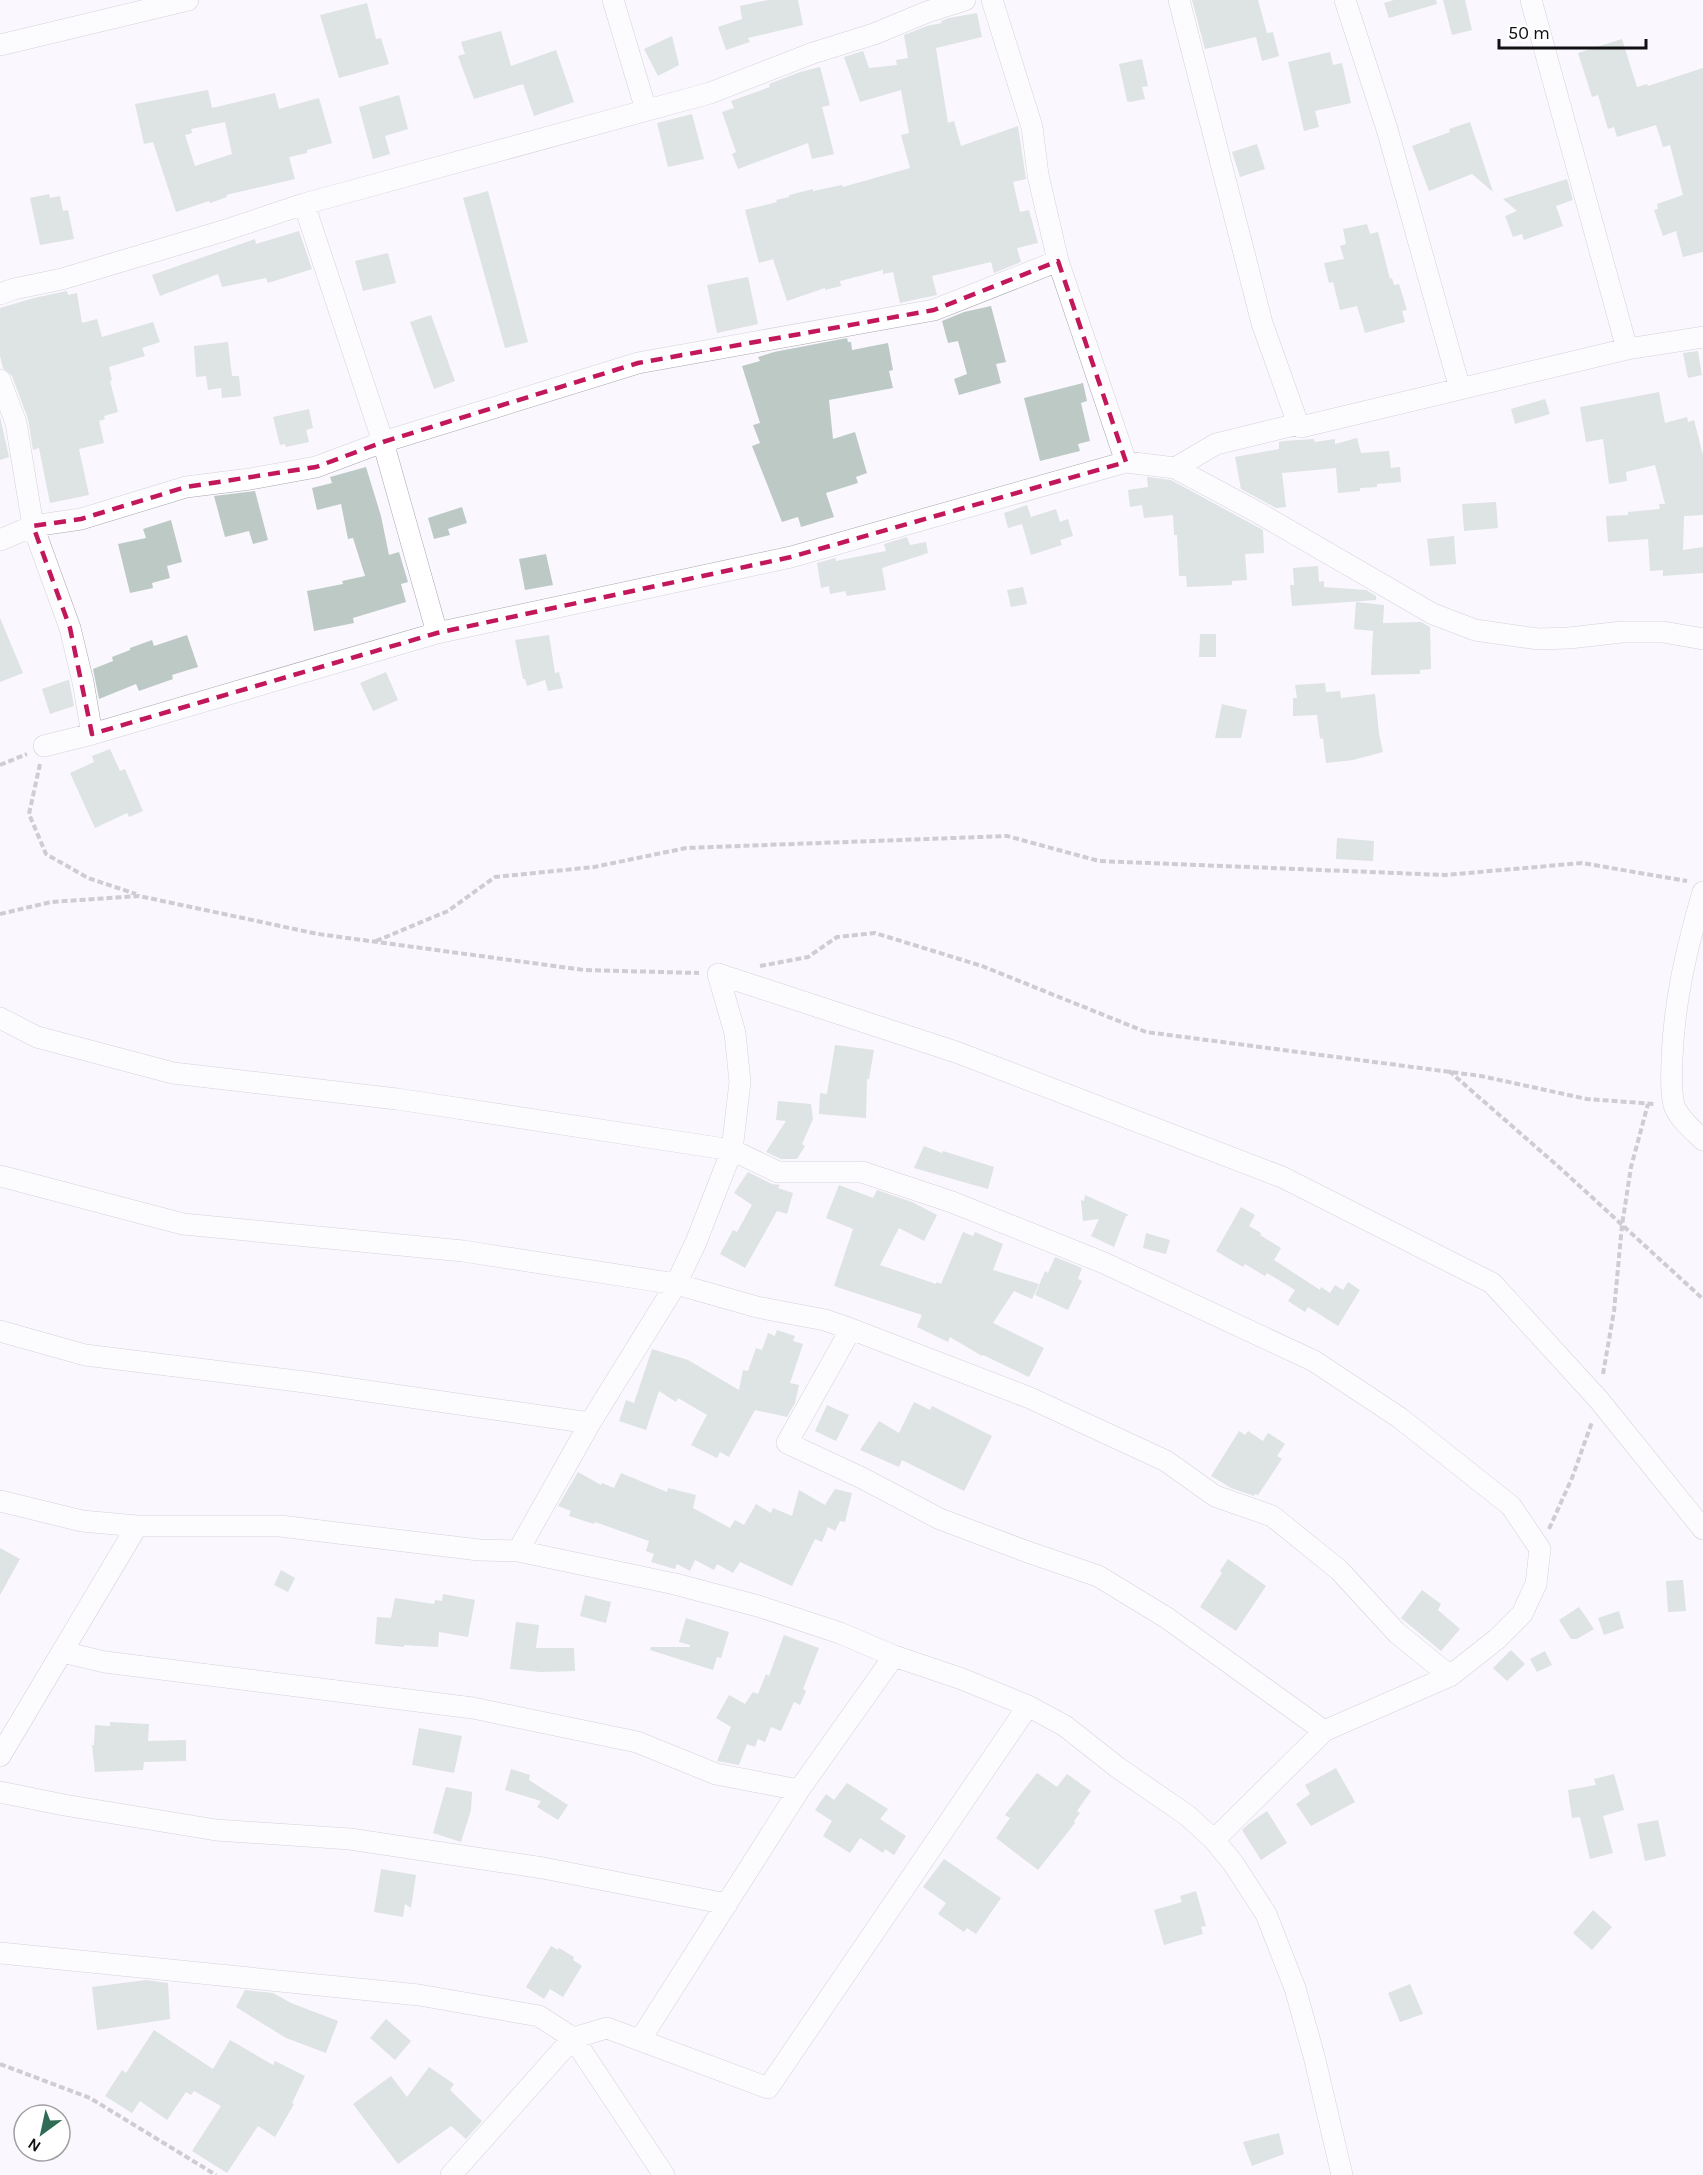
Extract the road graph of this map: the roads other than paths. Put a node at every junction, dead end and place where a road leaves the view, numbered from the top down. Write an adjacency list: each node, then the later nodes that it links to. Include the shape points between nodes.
1 (188, 0): 8 (street)
2 (613, 0): 9 (street)
3 (965, 0): 9 (street, via 710,93)
4 (992, 0): 11 (street, via 1032,127 1038,175)
5 (1179, 0): 17 (street, via 1262,323)
6 (1345, 0): 16 (street, via 1387,129)
7 (1531, 0): 14 (street)
8 (0, 45)
9 (646, 110): 10 (street)
10 (304, 204): 12 (street, via 62,279); 18 (street)
11 (1058, 261): 18 (street, via 934,310 638,363); 19 (street)
12 (0, 294)
13 (1703, 337): 14 (street)
14 (1627, 349): 16 (street)
15 (0, 380): 21 (street, via 16,423)
16 (1460, 389): 17 (street, via 1301,427)
17 (1298, 424): 20 (street, via 1216,444)
18 (383, 442): 21 (street, via 316,467 186,487 81,519); 23 (street)
19 (1126, 462): 20 (street); 23 (street, via 791,556)
20 (1175, 468): 24 (street, via 1433,615 1475,630 1538,639 1663,632)
21 (33, 526): 22 (street); 25 (street, via 70,628)
22 (0, 540)
23 (436, 633): 25 (street)
24 (1703, 639)
25 (92, 734): 26 (street)
26 (44, 746)
27 (1697, 887): 29 (street, via 1674,1023 1672,1086 1675,1106)
28 (0, 1017): 30 (street, via 37,1037 174,1073 397,1099)
29 (1703, 1140)
30 (732, 1150): 32 (street); 38 (street, via 740,1082 735,1034 718,974 956,1052 1282,1178 1492,1283 1599,1400); 42 (street, via 778,1172 862,1172 952,1202 1104,1263 1314,1361 1400,1418 1511,1506 1540,1549 1536,1584 1522,1614)
31 (0, 1176): 32 (street, via 183,1224 463,1251)
32 (676, 1284): 33 (street); 35 (street)
33 (851, 1329): 42 (street, via 1030,1398 1166,1461 1215,1496 1272,1516 1339,1570 1397,1633); 44 (street, via 788,1443 940,1519 1098,1576 1167,1618)
34 (0, 1331): 35 (street, via 85,1356 305,1382)
35 (590, 1423): 39 (street)
36 (0, 1501): 37 (street, via 82,1521)
37 (137, 1526): 39 (street, via 280,1526 479,1550); 40 (street)
38 (1703, 1529)
39 (518, 1551): 41 (street, via 758,1606)
40 (62, 1652): 45 (street); 46 (street, via 105,1662 473,1708 637,1742 716,1774)
41 (894, 1656): 43 (street); 46 (street)
42 (1450, 1677): 44 (street)
43 (1028, 1706): 48 (street, via 1065,1726 1188,1816); 52 (street, via 768,2088)
44 (1324, 1731): 48 (street)
45 (0, 1756)
46 (799, 1790): 49 (street)
47 (0, 1792): 49 (street, via 216,1830 350,1839 532,1866)
48 (1214, 1840): 55 (street, via 1266,1914 1295,1988)
49 (727, 1904): 52 (street)
50 (0, 1953): 51 (street, via 419,1995 539,2016)
51 (573, 2038): 52 (street, via 607,2028); 53 (street); 54 (street)
52 (640, 2040)
53 (451, 2175)
54 (664, 2175)
55 (1342, 2175)

